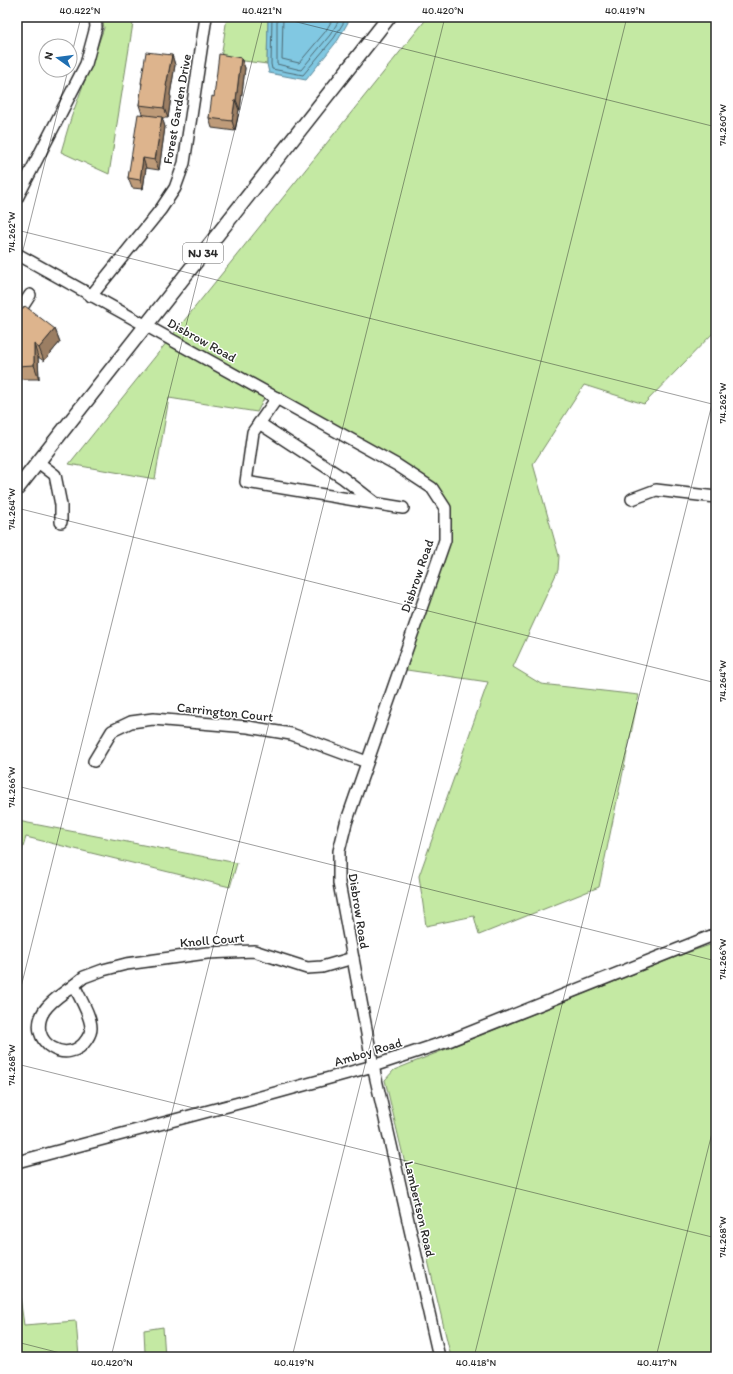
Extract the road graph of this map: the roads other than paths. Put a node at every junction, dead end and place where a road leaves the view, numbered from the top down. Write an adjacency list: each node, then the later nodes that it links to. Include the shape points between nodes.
1 (95, 17): 4 (street, via 96,27 86,64)
2 (206, 17): 7 (street, Forest Garden Drive, via 184,163 175,188)
3 (389, 17): 9 (main road, NJ 34)
4 (17, 198)
5 (17, 254): 7 (street, Disbrow Road)
6 (30, 294): 8 (street)
7 (91, 296): 9 (street, Disbrow Road)
8 (17, 315)
9 (146, 325): 10 (street, Disbrow Road); 12 (main road, NJ 34)
10 (277, 398): 11 (street); 20 (street, Disbrow Road, via 397,465 432,488 445,508 445,540)
11 (259, 423): 16 (street, via 343,478); 16 (street, via 253,432 246,482)
12 (38, 462): 13 (main road, NJ 34); 18 (street, via 54,474 61,505)
13 (17, 488)
14 (716, 497): 15 (street, via 656,490)
15 (632, 499)
16 (375, 503): 17 (street)
17 (403, 508)
18 (61, 522)
19 (94, 761): 20 (street, Carrington Court, via 112,731 130,722 154,719 248,727 291,734)
20 (367, 762): 22 (street, Disbrow Road, via 339,852 338,883)
21 (716, 934): 24 (street, Amboy Road, via 450,1040)
22 (353, 958): 23 (street, Knoll Court, via 307,968 254,951 207,952 126,964 84,977); 24 (street, Disbrow Road)
23 (74, 985): 23 (street, Knoll Court, via 48,1006 38,1023 44,1040 50,1048 59,1051 81,1047 90,1034 89,1017)
24 (374, 1066): 25 (street, Amboy Road); 26 (street, Lambertson Road)
25 (17, 1162)
26 (439, 1357)

